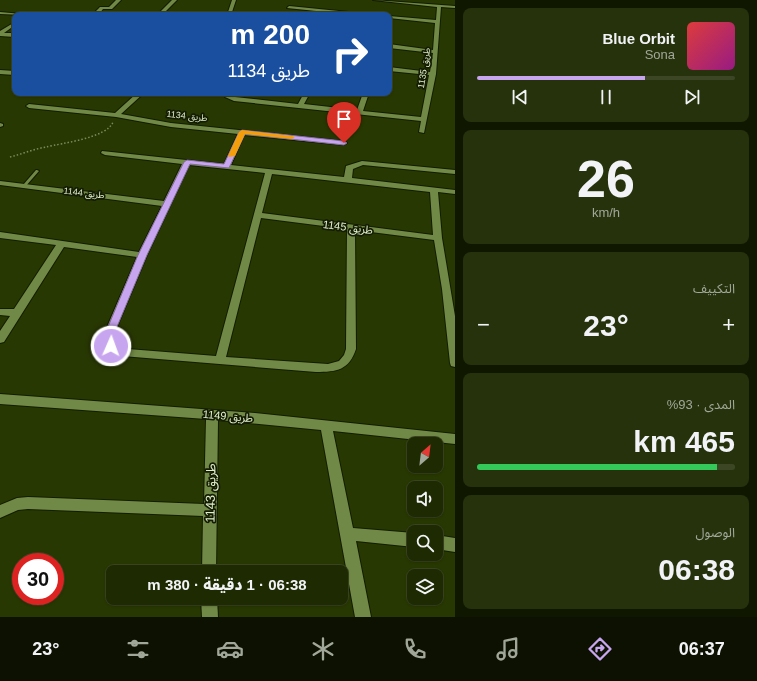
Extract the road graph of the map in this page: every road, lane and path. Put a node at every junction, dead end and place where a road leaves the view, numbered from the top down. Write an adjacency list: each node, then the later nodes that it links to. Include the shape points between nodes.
1 (119, 0): 8 (street, via 110,8 102,8)
2 (175, 0): 9 (street)
3 (234, 0): 10 (street)
4 (287, 0): 11 (street, via 288,9)
5 (375, 0): 6 (street)
6 (439, 6): 7 (street); 15 (street, طريق 1135)
7 (455, 7)
8 (98, 12)
9 (162, 12)
10 (230, 12)
11 (325, 12)
12 (0, 13): 13 (street)
13 (12, 14)
14 (392, 19): 15 (street)
15 (438, 22): 20 (street, طريق 1135)
16 (12, 25): 17 (street)
17 (0, 34): 18 (street)
18 (12, 35)
19 (392, 46): 20 (street)
20 (436, 52): 24 (street, طريق 1135)
21 (392, 69): 24 (street)
22 (0, 72): 23 (street)
23 (12, 73)
24 (433, 74): 33 (street, طريق 1135)
25 (138, 96): 32 (street)
26 (228, 96): 30 (street, via 238,100)
27 (306, 96): 30 (street)
28 (365, 96): 31 (street)
29 (29, 106): 32 (street, طريق 1134)
30 (300, 107): 31 (street)
31 (359, 112): 33 (street)
32 (116, 115): 34 (street, طريق 1134, via 164,124); 38 (path, via 111,127 101,133)
33 (425, 119): 35 (street, طريق 1135)
34 (242, 132): 36 (street, طريق 1134); 40 (street)
35 (422, 132)
36 (344, 143)
37 (105, 153): 39 (street)
38 (10, 157)
39 (187, 162): 40 (street); 49 (street)
40 (227, 166): 42 (street)
41 (37, 171): 46 (lane)
42 (269, 171): 44 (street); 50 (street)
43 (455, 172): 44 (street, via 362,163 349,168)
44 (348, 179): 47 (street)
45 (0, 183): 46 (street, طريق 1144)
46 (24, 186): 49 (street, طريق 1144)
47 (434, 189): 48 (street); 53 (street)
48 (455, 192)
49 (168, 204): 55 (street)
50 (258, 215): 51 (street, طريق 1145); 61 (street)
51 (351, 227): 53 (street, طريق 1145); 61 (street, via 351,349 342,365 316,368)
52 (0, 236): 54 (street)
53 (438, 238): 56 (street)
54 (61, 244): 55 (street); 58 (street)
55 (142, 255): 61 (street, via 109,334 111,346 126,353)
56 (451, 290): 60 (street)
57 (0, 312): 58 (street)
58 (16, 313): 59 (street)
59 (0, 339)
60 (455, 357)
61 (220, 361)
62 (0, 399): 63 (street, طريق 1149)
63 (212, 415): 64 (street, طريق 1149); 66 (street, طريق 1143)
64 (326, 425): 65 (street, طريق 1149); 68 (street)
65 (455, 439)
66 (209, 510): 67 (street, via 28,503 17,504); 72 (street, طريق 1143)
67 (0, 512)
68 (347, 534): 69 (street); 75 (street)
69 (407, 539)
70 (443, 543): 71 (street)
71 (455, 545)
72 (209, 565)
73 (209, 605): 74 (street)
74 (210, 617)
75 (363, 617)

